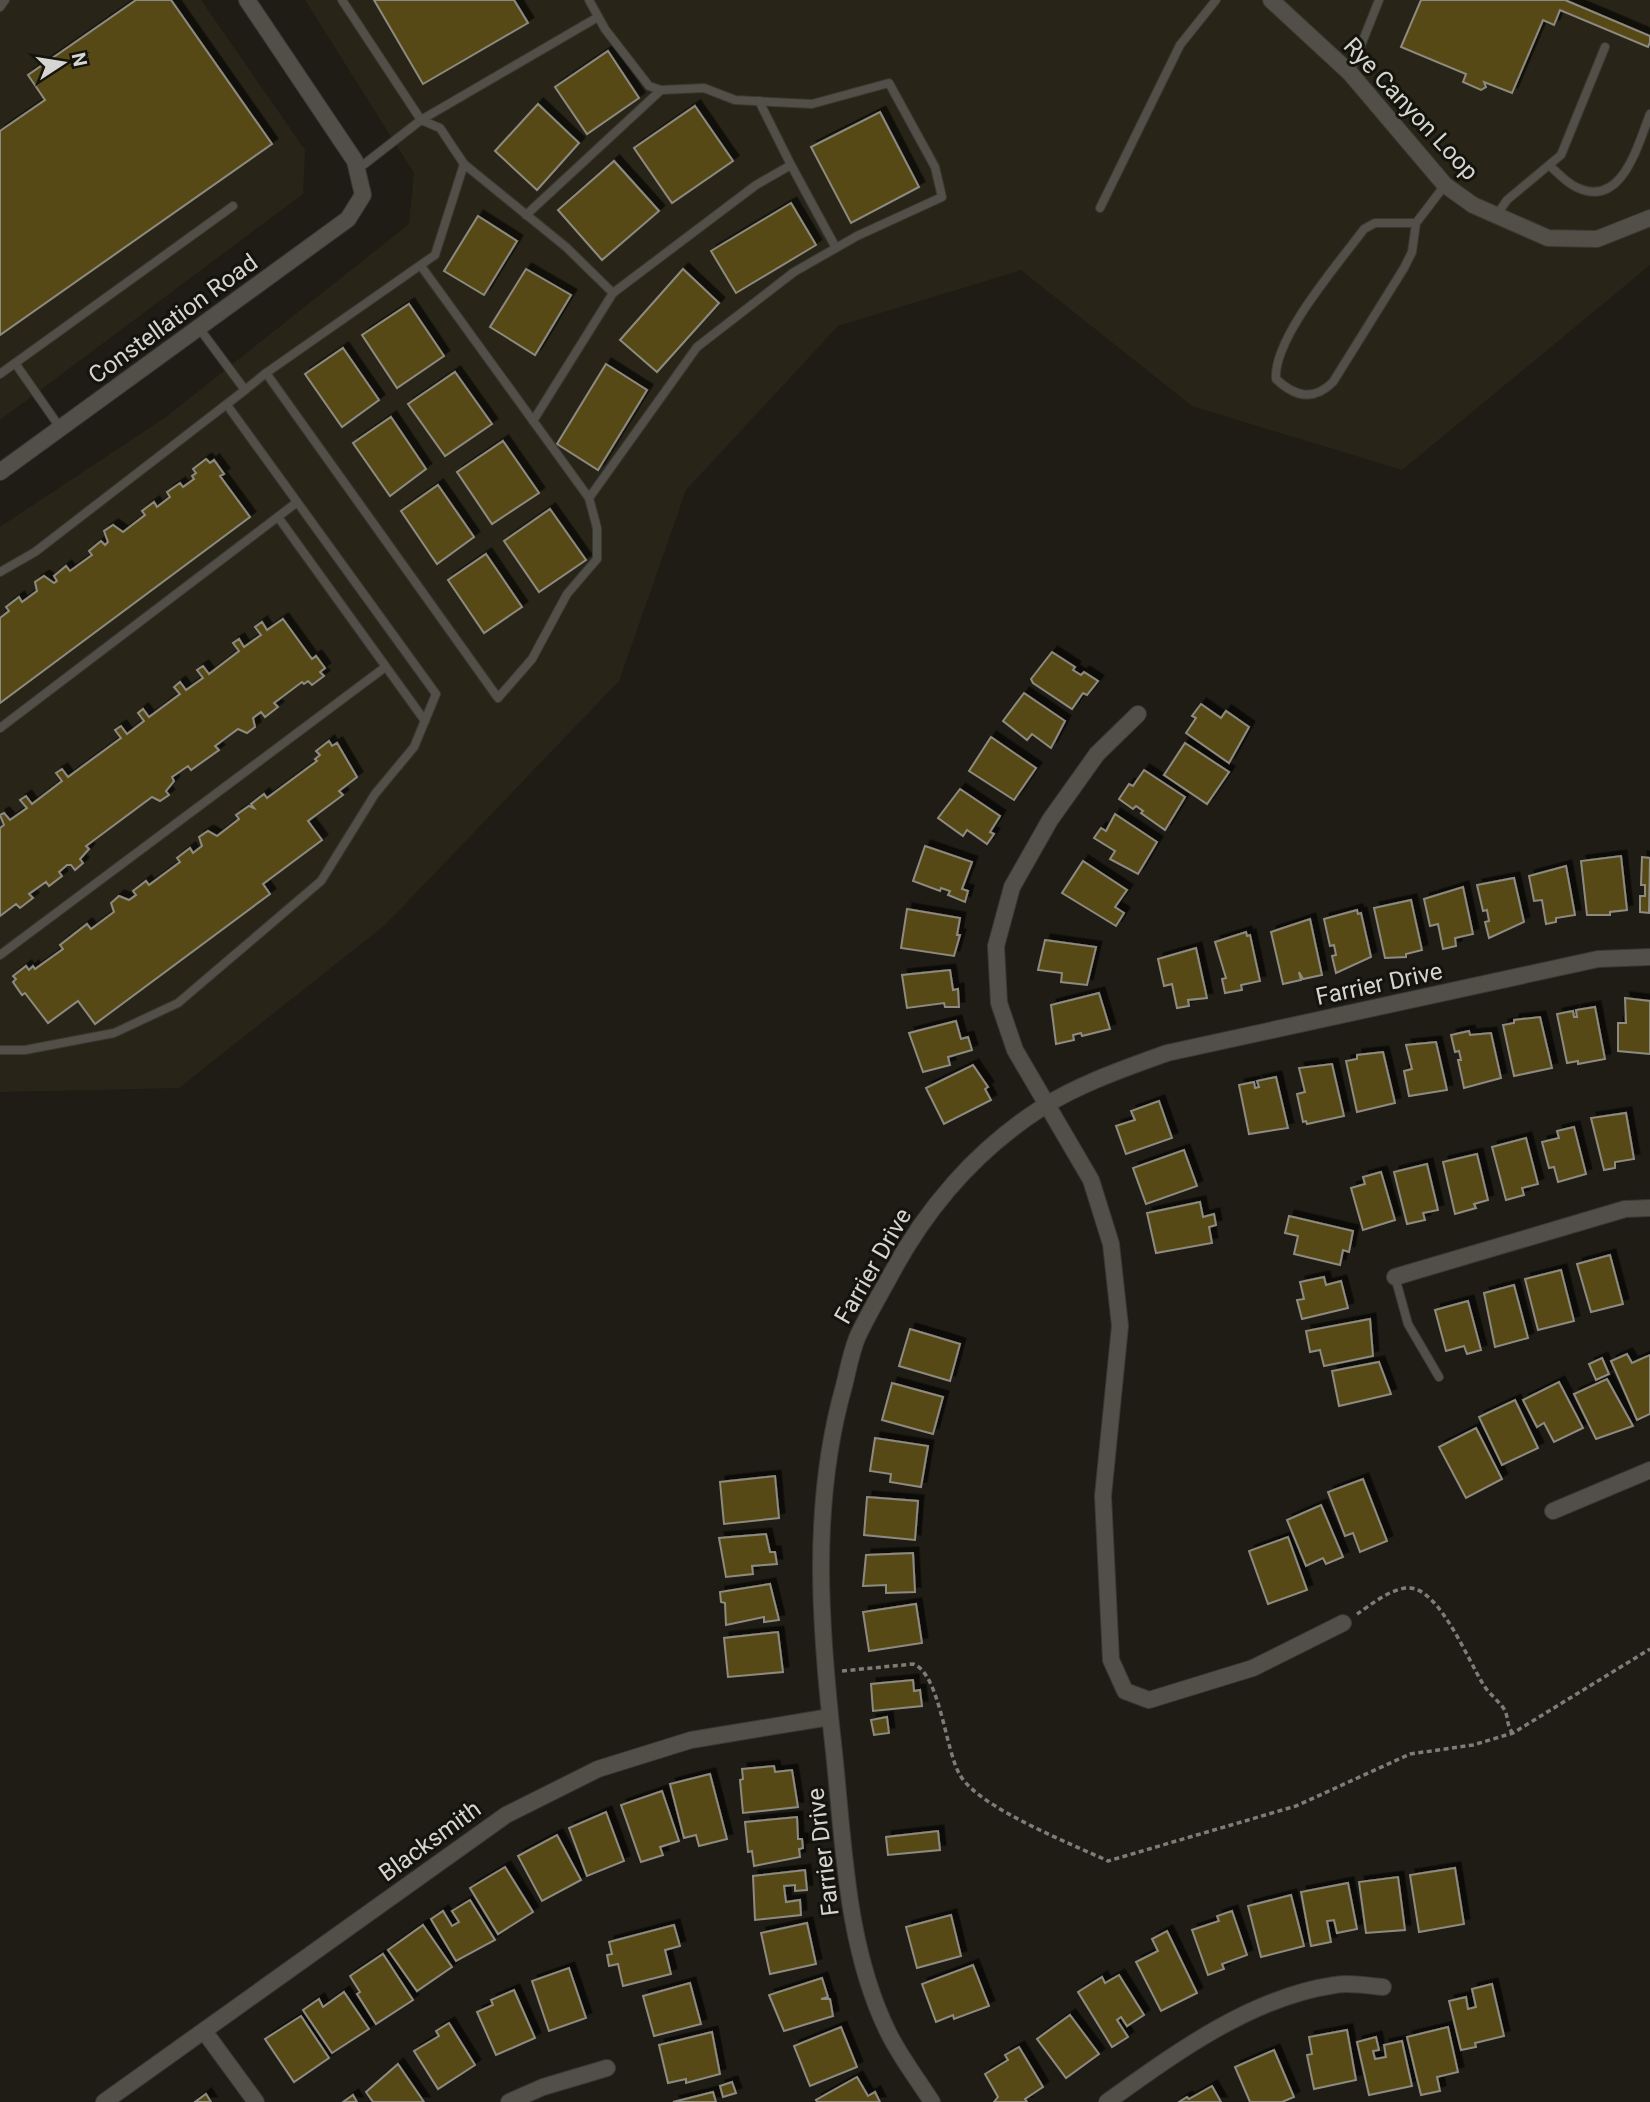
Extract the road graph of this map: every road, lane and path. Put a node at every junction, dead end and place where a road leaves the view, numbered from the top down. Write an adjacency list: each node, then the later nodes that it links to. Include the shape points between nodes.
1 (5, 0): 8 (lane)
2 (247, 0): 19 (street)
3 (342, 0): 15 (lane)
4 (589, 0): 9 (lane)
5 (1216, 0): 22 (lane, via 1180,45)
6 (1270, 0): 11 (street, Rye Canyon Loop)
7 (1379, 0): 11 (lane)
8 (0, 7)
9 (598, 16): 12 (lane, via 649,86); 15 (lane)
10 (1605, 47): 18 (lane, via 1561,155)
11 (1350, 73): 20 (street, Rye Canyon Loop)
12 (661, 90): 13 (lane, via 704,88 735,100); 23 (lane)
13 (759, 101): 17 (lane); 27 (lane, via 812,104 889,83 907,111 935,167 942,197)
14 (1650, 114): 18 (lane, via 1627,171 1616,185 1594,191 1576,187)
15 (421, 120): 16 (lane, via 440,128); 19 (lane)
16 (464, 164): 23 (lane); 28 (lane, via 435,256)
17 (791, 165): 27 (lane); 29 (lane, via 756,185)
18 (1550, 166): 24 (lane, via 1507,200)
19 (358, 169): 30 (street, Constellation Road, via 363,195 348,219)
20 (1445, 185): 24 (street, Rye Canyon Loop); 26 (lane)
21 (233, 206): 31 (lane)
22 (1100, 208)
23 (526, 215): 29 (lane)
24 (1496, 216): 25 (street, Rye Canyon Loop, via 1548,237 1597,239)
25 (1650, 218)
26 (1416, 223): 26 (lane, via 1404,268 1333,382 1314,396 1301,395 1276,380 1275,368 1299,317 1364,229 1375,223)
27 (836, 248): 39 (lane, via 794,272 697,347)
28 (421, 266): 32 (lane); 36 (lane)
29 (613, 293): 36 (lane)
30 (199, 328): 34 (lane); 37 (street, Constellation Road)
31 (15, 363): 33 (lane); 37 (lane)
32 (265, 373): 34 (lane); 39 (lane, via 498,698 532,659 567,594 597,559 597,528)
33 (0, 374)
34 (245, 390): 35 (lane)
35 (226, 405): 40 (lane); 42 (lane, via 35,552)
36 (533, 421): 39 (lane)
37 (61, 430): 38 (street, Constellation Road)
38 (0, 472)
39 (589, 498)
40 (298, 506): 41 (lane); 45 (lane, via 436,694)
41 (278, 517): 43 (lane); 46 (lane)
42 (0, 572)
43 (384, 668): 45 (lane); 47 (lane)
44 (1138, 714): 50 (street, via 1097,754 1049,820 1012,887 996,946 999,1003 1015,1050)
45 (425, 721): 49 (lane, via 414,747 375,794 321,881 178,1003 114,1033 25,1050)
46 (0, 728)
47 (0, 955)
48 (1650, 957): 50 (street, Farrier Drive, via 1598,959 1167,1053)
49 (0, 1050)
50 (1046, 1105): 56 (street, via 1091,1180 1111,1244 1120,1326 1103,1496 1111,1660 1125,1691 1149,1700 1253,1668); 58 (street, Farrier Drive, via 968,1166 912,1234 857,1339 834,1421 822,1507 819,1583)
51 (1650, 1208): 52 (street, via 1625,1209)
52 (1395, 1277): 53 (lane, via 1408,1324)
53 (1439, 1377)
54 (1650, 1470): 55 (street)
55 (1553, 1511)
56 (1343, 1623): 60 (path, via 1390,1594 1408,1588 1423,1591 1502,1707)
57 (1650, 1649): 60 (path)
58 (826, 1672): 59 (street, Farrier Drive); 60 (path, via 919,1666 931,1684 961,1778 1021,1820 1108,1861 1296,1806 1410,1754 1473,1745)
59 (830, 1717): 62 (street, Blacksmith, via 691,1740 598,1769 506,1815); 67 (street, Farrier Drive, via 852,1914 867,1976 889,2034)
60 (1513, 1733)
61 (1383, 1987): 68 (street, via 1336,1984 1269,2003 1173,2055)
62 (204, 2031): 64 (street, Blacksmith); 65 (street)
63 (607, 2068): 66 (street)
64 (104, 2102)
65 (256, 2102)
66 (509, 2102)
67 (932, 2102)
68 (1107, 2102)

